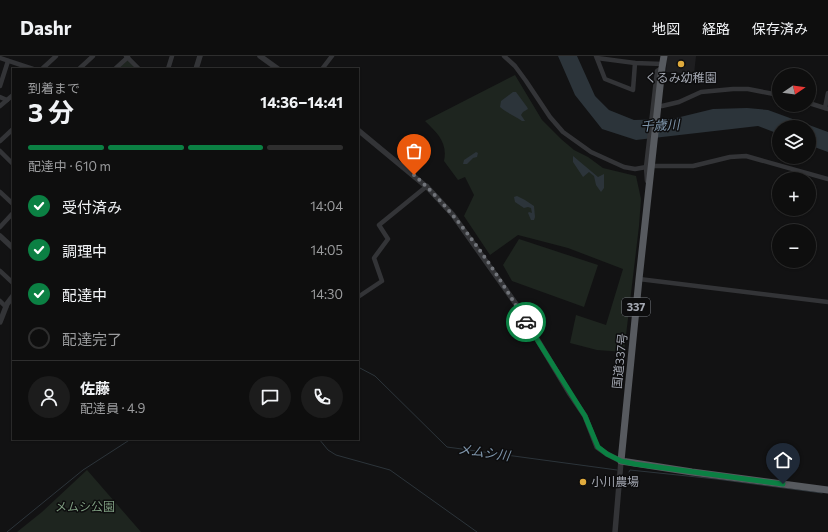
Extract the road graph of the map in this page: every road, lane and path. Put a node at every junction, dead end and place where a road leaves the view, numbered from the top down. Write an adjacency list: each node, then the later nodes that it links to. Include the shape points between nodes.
1 (56, 56): 16 (street)
2 (93, 56): 17 (street)
3 (172, 56): 20 (street)
4 (200, 56): 21 (street)
5 (260, 56): 22 (street)
6 (332, 56): 23 (street)
7 (504, 56): 39 (street, via 563,132 591,152 624,167)
8 (664, 56): 14 (highway, 国道337号 / 337)
9 (127, 57): 18 (street); 19 (street)
10 (596, 57): 13 (street); 13 (street, via 605,79 633,90)
11 (0, 58): 12 (street)
12 (8, 61): 15 (street); 24 (street)
13 (635, 63): 14 (street)
14 (662, 66): 30 (highway, 国道337号 / 337)
15 (30, 68)
16 (43, 68)
17 (80, 68)
18 (116, 68)
19 (138, 68)
20 (168, 68)
21 (196, 68)
22 (277, 68)
23 (323, 68)
24 (0, 86)
25 (772, 94): 30 (street, via 733,89 701,92 678,102)
26 (828, 94): 33 (street)
27 (12, 96): 29 (street)
28 (0, 97): 29 (street)
29 (7, 100): 32 (street)
30 (658, 102): 39 (highway, 国道337号 / 337)
31 (816, 105): 33 (street)
32 (0, 106)
33 (826, 108)
34 (12, 130): 36 (street)
35 (359, 131): 41 (street)
36 (0, 141)
37 (0, 151): 38 (street)
38 (12, 161)
39 (649, 167): 40 (street, via 693,166 746,156); 49 (highway, 国道337号 / 337, via 649,194)
40 (828, 179)
41 (427, 186): 51 (street, via 379,225 388,239 374,258 382,281); 57 (street, via 453,215 509,294 585,416 598,447)
42 (0, 192): 43 (street)
43 (12, 203)
44 (12, 214): 45 (street)
45 (0, 227)
46 (0, 236): 47 (street)
47 (12, 247)
48 (0, 271): 50 (street)
49 (639, 279): 54 (street); 57 (highway, 国道337号 / 337)
50 (12, 283)
51 (359, 296)
52 (12, 297): 55 (street)
53 (0, 301): 55 (street)
54 (828, 302)
55 (6, 307): 56 (street)
56 (0, 319)
57 (621, 461): 58 (highway); 59 (street)
58 (828, 490)
59 (615, 532)

